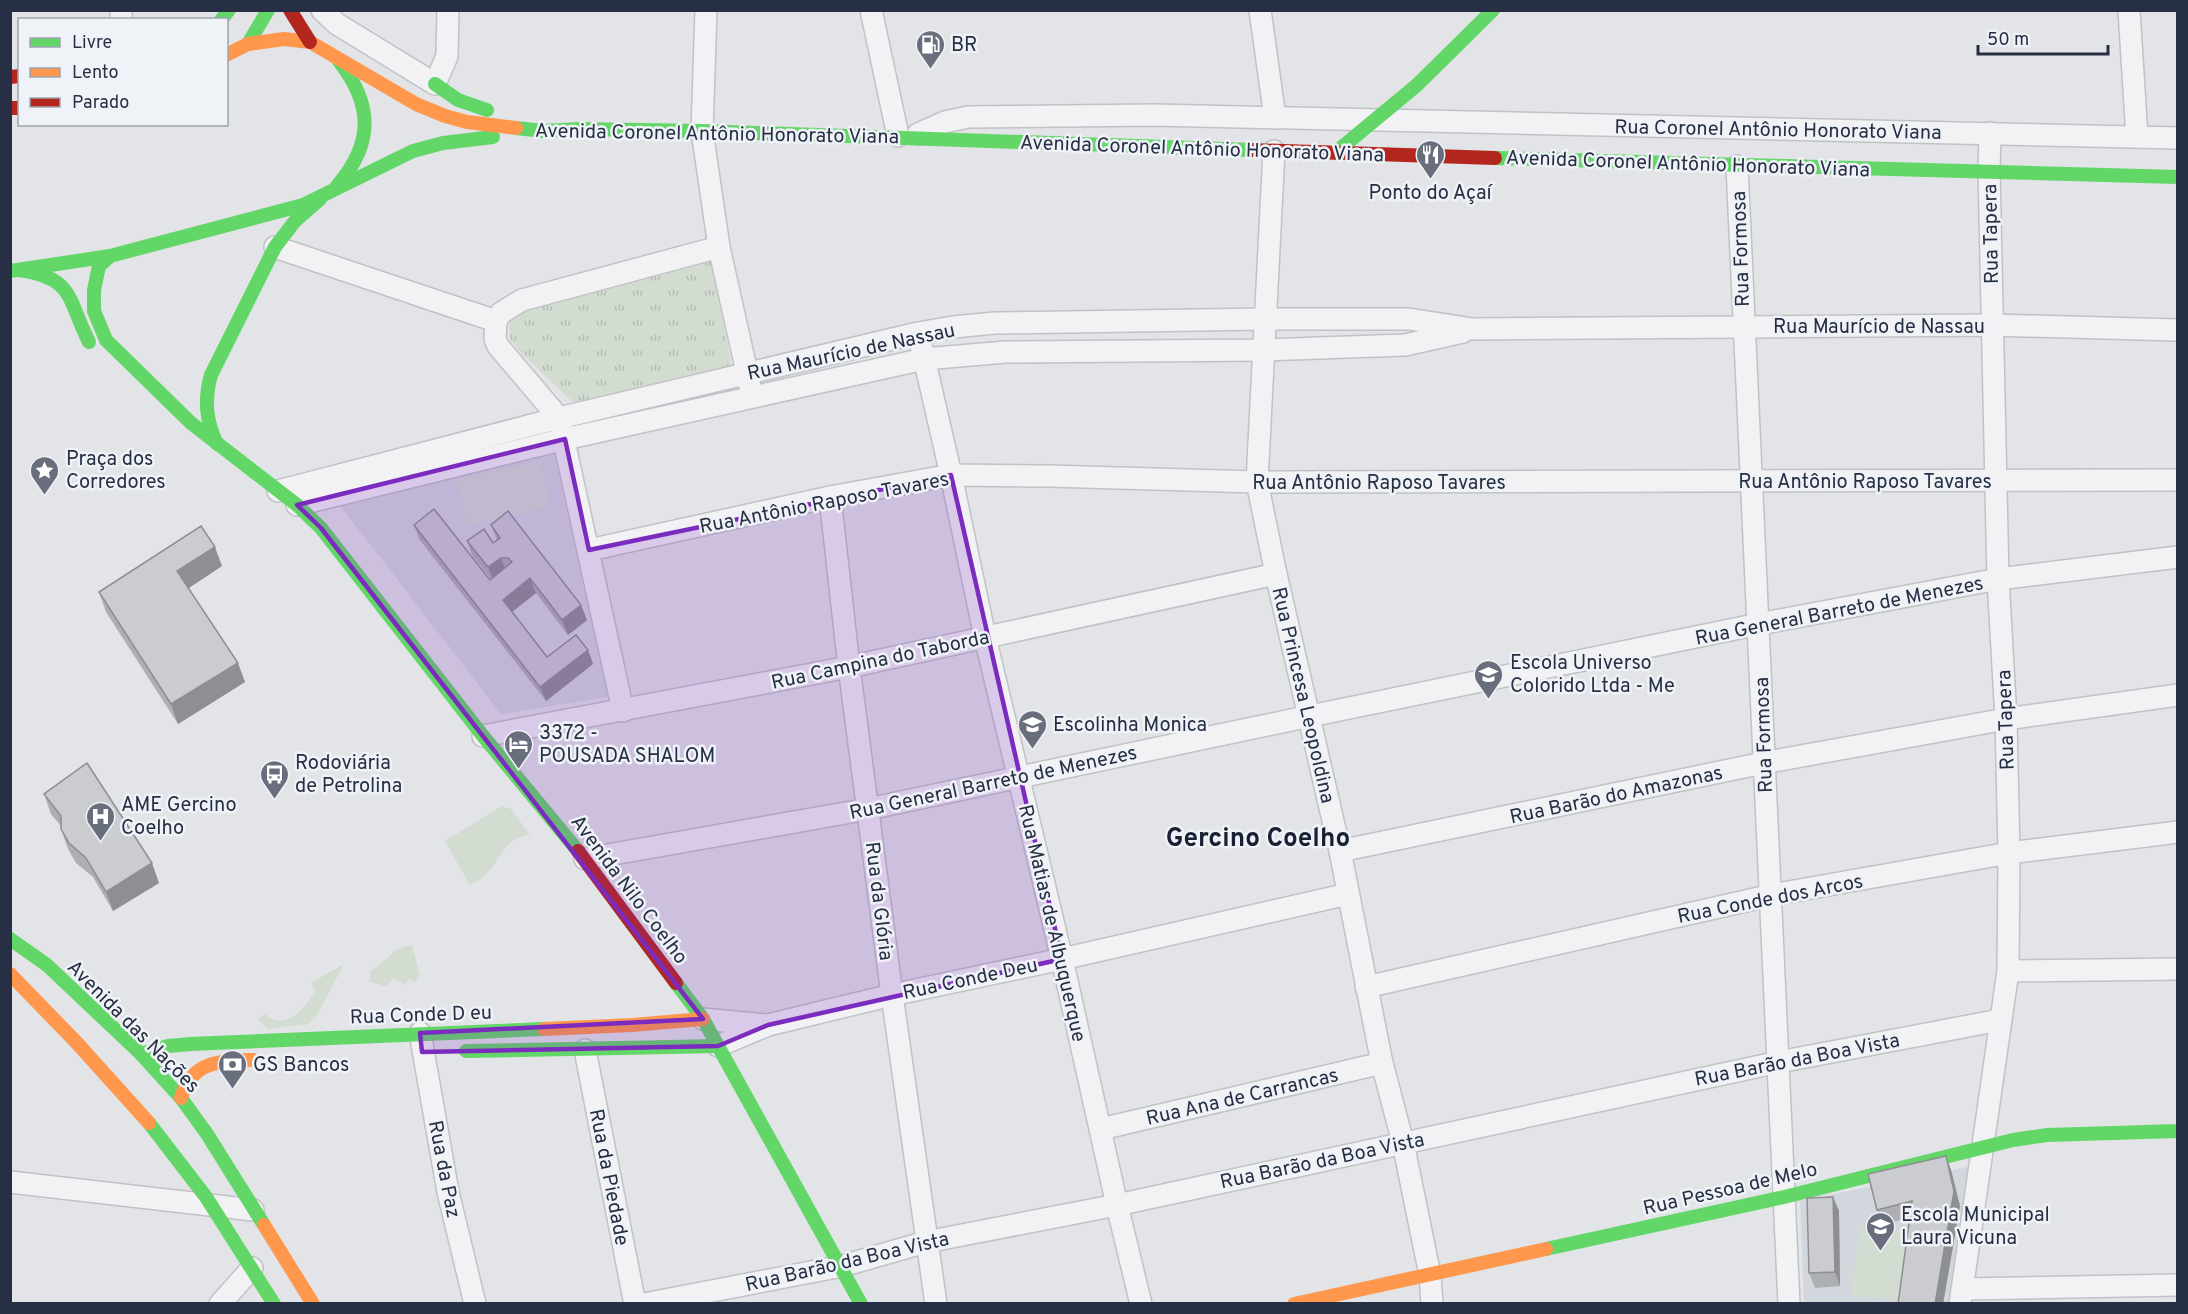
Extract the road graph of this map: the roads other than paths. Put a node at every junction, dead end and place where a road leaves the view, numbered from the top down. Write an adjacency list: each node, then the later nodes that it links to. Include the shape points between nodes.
1 (268, 10): 11 (main road)
2 (290, 10): 10 (main road)
3 (322, 10): 14 (street, via 337,24)
4 (448, 10): 14 (street, via 447,56)
5 (706, 10): 20 (street)
6 (871, 10): 22 (street)
7 (1260, 10): 16 (street)
8 (1493, 10): 17 (main road)
9 (2129, 10): 23 (street)
10 (310, 42): 11 (main road, Avenida Coronel Antônio Honorato Viana, via 284,39); 13 (main road, Avenida Coronel Antônio Honorato Viana)
11 (248, 44): 12 (main road, Avenida Coronel Antônio Honorato Viana)
12 (228, 55)
13 (336, 57): 19 (main road, Avenida Coronel Antônio Honorato Viana, via 416,104 445,116); 31 (main road, via 360,92 365,126 356,164)
14 (435, 84): 18 (main road, via 459,100 487,110)
15 (1155, 115): 16 (street, Avenida Coronel Antônio Honorato Viana); 22 (street, Avenida Coronel Antônio Honorato Viana, via 968,117); 25 (street)
16 (1275, 118): 17 (street, Avenida Coronel Antônio Honorato Viana)
17 (1377, 121): 21 (street, Rua Coronel Antônio Honorato Viana); 27 (main road)
18 (580, 129): 19 (main road, Avenida Coronel Antônio Honorato Viana); 20 (main road, Avenida Coronel Antônio Honorato Viana)
19 (543, 131): 31 (main road, via 432,146)
20 (702, 131): 22 (main road, Avenida Coronel Antônio Honorato Viana); 33 (street)
21 (1990, 133): 23 (street, Rua Coronel Antônio Honorato Viana); 29 (street, Rua Tapera)
22 (904, 137): 25 (main road, Avenida Coronel Antônio Honorato Viana)
23 (2137, 137): 24 (street, Rua Coronel Antônio Honorato Viana)
24 (2178, 138)
25 (1141, 145): 26 (main road, Avenida Coronel Antônio Honorato Viana)
26 (1274, 151): 27 (main road, Avenida Coronel Antônio Honorato Viana); 36 (street, Rua Princesa Leopoldina)
27 (1335, 153): 28 (main road, Avenida Coronel Antônio Honorato Viana)
28 (1737, 166): 29 (main road, Avenida Coronel Antônio Honorato Viana); 39 (street, Rua Formosa)
29 (1989, 170): 30 (main road, Avenida Coronel Antônio Honorato Viana); 38 (street, Rua Tapera)
30 (2178, 177)
31 (331, 191): 32 (main road, via 303,212); 34 (main road, via 303,205)
32 (275, 247): 37 (street); 50 (main road, via 211,375 205,408)
33 (719, 247): 37 (street, via 522,300 501,313); 46 (street)
34 (110, 256): 35 (main road); 50 (main road, Avenida Nilo Coelho, via 99,266 94,290 94,311 106,340)
35 (15, 270): 44 (main road, via 39,271 63,285)
36 (1266, 319): 40 (street, Rua Maurício de Nassau, via 1409,319); 42 (street, Rua Maurício de Nassau, via 1016,323); 43 (street, Rua Princesa Leopoldina)
37 (496, 321): 48 (street, via 498,346)
38 (1992, 325): 39 (street, Rua Maurício de Nassau); 41 (street, Rua Maurício de Nassau); 53 (street, Rua Tapera)
39 (1743, 327): 40 (street, Rua Maurício de Nassau); 54 (street, Rua Formosa)
40 (1473, 329): 43 (street, Rua Maurício de Nassau, via 1405,345)
41 (2178, 330)
42 (918, 333): 45 (street, Rua Matias de Albuquerque); 46 (street, Rua Maurício de Nassau)
43 (1263, 350): 45 (street, Rua Maurício de Nassau, via 1006,352); 55 (street, Rua Princesa Leopoldina)
44 (95, 352)
45 (924, 359): 47 (street, Rua Maurício de Nassau); 51 (street, Rua Matias de Albuquerque)
46 (747, 373): 47 (street); 48 (street, Rua Maurício de Nassau)
47 (752, 398): 49 (street, Rua Maurício de Nassau)
48 (559, 418): 49 (street); 57 (street, Rua Maurício de Nassau)
49 (565, 440): 59 (street, Rua Maurício de Nassau); 61 (street)
50 (217, 444): 57 (main road, Avenida Nilo Coelho)
51 (951, 475): 55 (street, Rua Antônio Raposo Tavares); 58 (street, Rua Antônio Raposo Tavares); 66 (street, Rua Matias de Albuquerque)
52 (2178, 480): 53 (street, Rua Antônio Raposo Tavares)
53 (1997, 481): 54 (street, Rua Antônio Raposo Tavares); 64 (street, Rua Tapera)
54 (1753, 482): 55 (street, Rua Antônio Raposo Tavares); 65 (street, Rua Formosa)
55 (1257, 483): 63 (street, Rua Princesa Leopoldina)
56 (252, 487): 60 (main road, Avenida Nilo Coelho)
57 (278, 491): 59 (main road, Avenida Nilo Coelho)
58 (830, 498): 61 (street, Rua Antônio Raposo Tavares); 67 (street, Rua da Glória)
59 (297, 505): 60 (main road, Avenida Nilo Coelho)
60 (321, 528): 72 (main road, Avenida Nilo Coelho)
61 (589, 550): 69 (street)
62 (2178, 558): 64 (street, Rua General Barreto de Menezes)
63 (1276, 574): 66 (street, Rua Campina do Taborda); 70 (street, Rua Princesa Leopoldina)
64 (1998, 579): 65 (street, Rua General Barreto de Menezes); 71 (street, Rua Tapera)
65 (1759, 624): 70 (street, Rua General Barreto de Menezes); 73 (street, Rua Formosa)
66 (985, 638): 67 (street, Rua Campina do Taborda); 74 (street, Rua Matias de Albuquerque)
67 (849, 667): 69 (street, Rua Campina do Taborda); 75 (street, Rua da Glória)
68 (2178, 695): 71 (street, Rua Barão do Amazonas)
69 (623, 711): 72 (street, Rua Campina do Taborda)
70 (1310, 716): 74 (street, Rua General Barreto de Menezes); 77 (street, Rua Princesa Leopoldina)
71 (2006, 719): 73 (street, Rua Barão do Amazonas); 78 (street, Rua Tapera)
72 (483, 736): 79 (main road, Avenida Nilo Coelho)
73 (1763, 763): 77 (street, Rua Barão do Amazonas); 81 (street, Rua Formosa)
74 (1018, 778): 75 (street, Rua General Barreto de Menezes); 83 (street, Rua Matias de Albuquerque)
75 (868, 809): 79 (street, Rua General Barreto de Menezes); 88 (street, Rua da Glória)
76 (2178, 832): 78 (street, Rua Conde dos Arcos)
77 (1340, 851): 80 (street, Rua Princesa Leopoldina)
78 (2009, 853): 81 (street, Rua Conde dos Arcos); 85 (street, Rua Tapera)
79 (585, 859): 89 (main road, Avenida Nilo Coelho)
80 (1348, 894): 83 (street, Rua Conde Deu); 87 (street, Rua Princesa Leopoldina)
81 (1772, 895): 87 (street, Rua Conde dos Arcos); 98 (street, Rua Formosa)
82 (10, 939): 96 (main road, Avenida das Nações, via 47,965)
83 (1062, 959): 88 (street, Rua Conde Deu); 101 (street, Rua Matias de Albuquerque)
84 (2178, 969): 85 (street)
85 (2008, 971): 90 (street, Rua Tapera)
86 (10, 974): 108 (main road, via 60,1023 162,1140)
87 (1366, 987): 99 (street, Rua Princesa Leopoldina)
88 (892, 994): 91 (street, Rua Conde Deu); 110 (street, Rua da Glória)
89 (703, 1019): 91 (street, Rua Conde Deu); 92 (main road, Avenida Nilo Coelho); 93 (main road, Rua Conde D eu)
90 (2000, 1020): 98 (street, Rua Barão da Boa Vista); 104 (street, Rua Tapera)
91 (768, 1025): 92 (street, Rua Conde Deu)
92 (718, 1046): 94 (main road, Rua Conde D eu); 111 (main road, Avenida Nilo Coelho)
93 (422, 1047): 96 (main road, Rua Conde D eu, via 191,1044); 120 (street, Rua da Paz, via 448,1192)
94 (585, 1050): 95 (main road, Rua Conde D eu); 121 (street, Rua da Piedade)
95 (457, 1051)
96 (141, 1054): 100 (main road, Avenida das Nações)
97 (267, 1059): 100 (main road, via 207,1066 188,1080)
98 (1779, 1062): 103 (street, Rua Barão da Boa Vista); 106 (street, Rua Formosa)
99 (1382, 1063): 101 (street, Rua Ana de Carrancas); 103 (street, Rua Princesa Leopoldina)
100 (181, 1098): 109 (main road, Avenida das Nações)
101 (1101, 1129): 107 (street, Rua Matias de Albuquerque)
102 (2178, 1131): 104 (main road, Rua Pessoa de Melo, via 2047,1135)
103 (1403, 1143): 107 (street, Rua Barão da Boa Vista); 113 (street, Rua Princesa Leopoldina)
104 (1984, 1147): 106 (main road, Rua Pessoa de Melo); 115 (street, Rua Tapera)
105 (10, 1182): 108 (street)
106 (1784, 1197): 113 (main road, Rua Pessoa de Melo); 116 (street, Rua Formosa)
107 (1117, 1204): 110 (street, Rua Barão da Boa Vista); 125 (street, Rua Matias de Albuquerque)
108 (210, 1205): 109 (street); 112 (main road)
109 (253, 1210): 119 (main road, Avenida das Nações)
110 (926, 1242): 111 (street, Rua Barão da Boa Vista); 124 (street, Rua da Glória)
111 (842, 1266): 122 (street, Rua Barão da Boa Vista); 123 (main road, Avenida Nilo Coelho)
112 (252, 1268): 117 (street); 118 (main road)
113 (1430, 1275): 126 (main road, Rua Pessoa de Melo); 127 (street, Rua Princesa Leopoldina)
114 (2178, 1285): 115 (street)
115 (1961, 1296)
116 (1783, 1300)
117 (220, 1304)
118 (274, 1304)
119 (313, 1304)
120 (475, 1304)
121 (635, 1304)
122 (644, 1304)
123 (861, 1304)
124 (936, 1304)
125 (1141, 1304)
126 (1293, 1304)
127 (1432, 1304)

